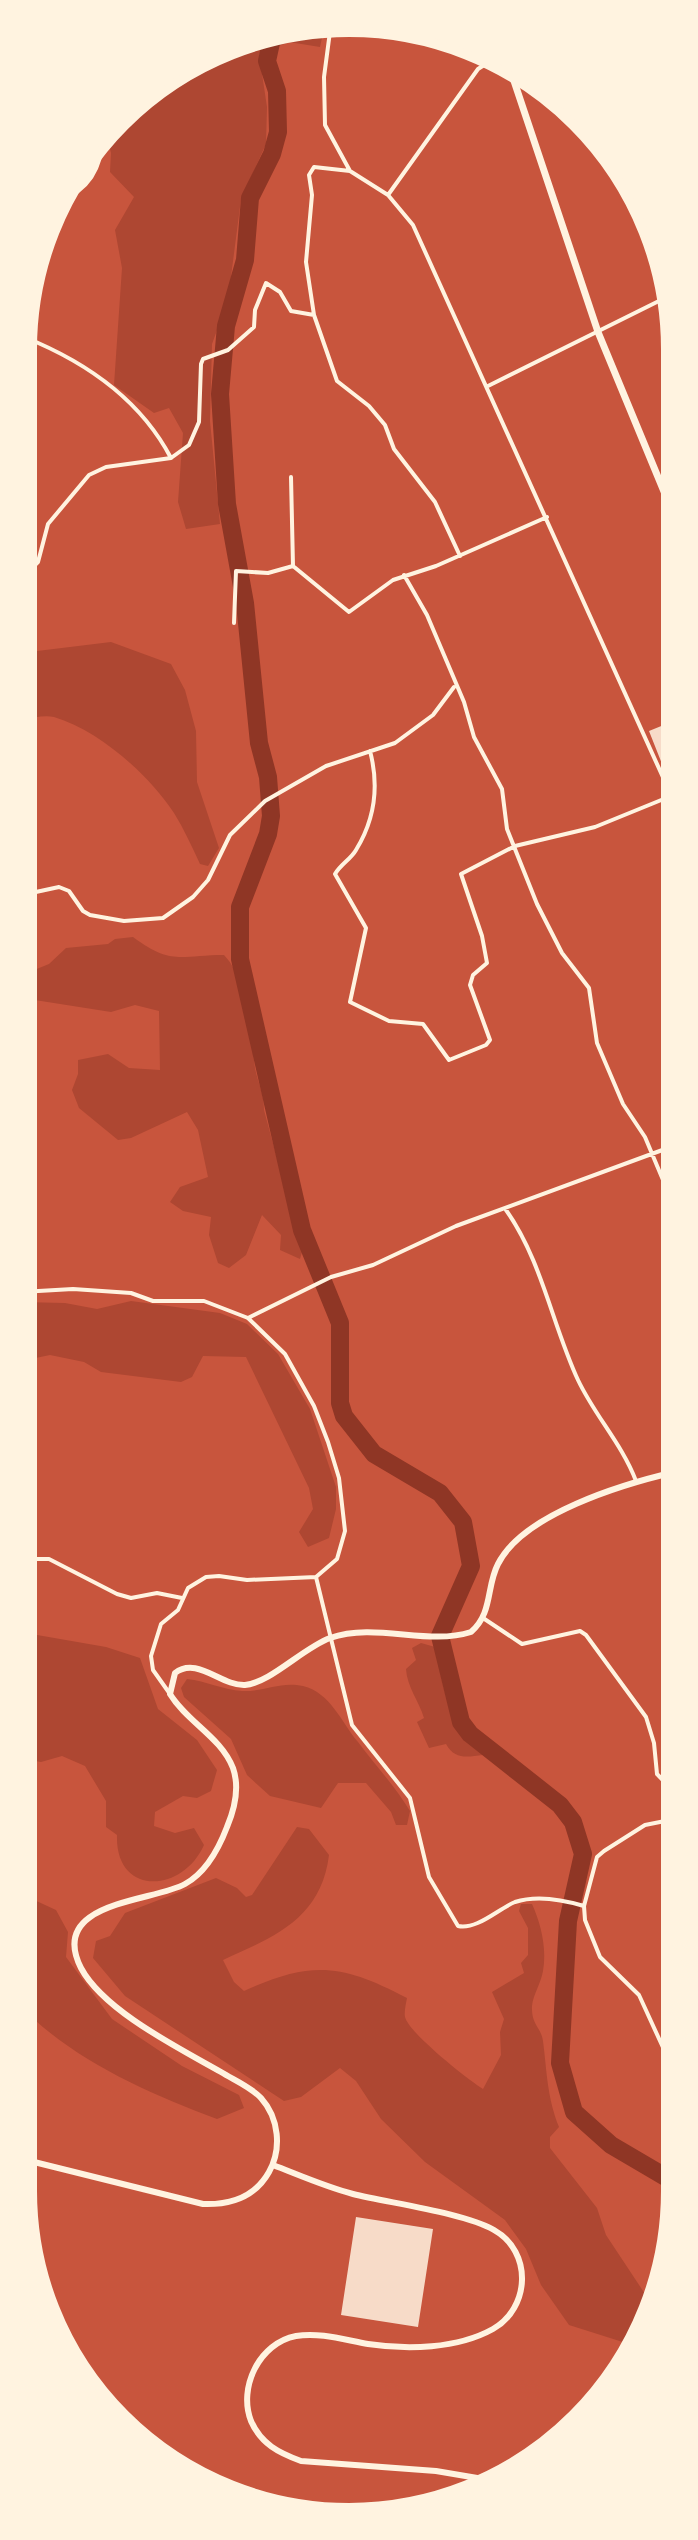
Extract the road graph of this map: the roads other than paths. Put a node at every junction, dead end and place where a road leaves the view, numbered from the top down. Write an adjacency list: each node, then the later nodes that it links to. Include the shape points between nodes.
1 (330, 33): 5 (street, via 325,125)
2 (486, 64): 7 (street)
3 (513, 77): 10 (main road)
4 (99, 154): 6 (street, via 90,179)
5 (350, 171): 7 (street); 9 (street, via 314,167 309,175 306,262)
6 (72, 195)
7 (388, 195): 12 (street, via 413,225)
8 (662, 300): 10 (street)
9 (314, 315): 13 (street, via 291,311 280,292 266,283 254,327 228,350 203,359 198,429 189,445); 17 (street, via 337,381 385,425 394,449 435,502)
10 (598, 332): 12 (street); 15 (main road)
11 (32, 341): 13 (street, via 78,360 148,420)
12 (488, 386): 16 (street)
13 (171, 458): 19 (street, via 106,467 89,475 48,524)
14 (291, 477): 18 (street)
15 (666, 496)
16 (547, 517): 17 (street); 24 (street)
17 (460, 556): 20 (street)
18 (293, 566): 20 (street, via 349,612); 21 (street, via 268,573 236,571)
19 (32, 568)
20 (404, 575): 22 (street, via 427,615)
21 (234, 623)
22 (454, 687): 23 (street, via 433,715 395,743); 26 (street, via 502,789 504,817)
23 (370, 751): 26 (street, via 377,778 368,824 355,852 335,874 366,928 350,1002 389,1021 423,1024 449,1060 490,1040 470,985 487,963 461,874); 27 (street, via 326,766 265,801 230,835 208,880 163,918 124,921 90,915 59,887)
24 (666, 777)
25 (666, 798): 26 (street, via 595,827)
26 (515, 846): 29 (street, via 562,953 589,988 597,1043 623,1104)
27 (32, 893)
28 (666, 1149): 29 (street)
29 (653, 1154): 30 (street); 31 (street)
30 (666, 1186)
31 (506, 1210): 33 (street, via 331,1277); 35 (street, via 544,1283 580,1384 627,1457)
32 (32, 1291): 33 (street, via 73,1289 131,1293 153,1301 204,1301)
33 (248, 1318): 37 (street, via 285,1354 314,1406 339,1478 342,1546 337,1559)
34 (666, 1474): 35 (street)
35 (636, 1481): 39 (street, via 524,1532 495,1569)
36 (32, 1559): 38 (street, via 49,1559 131,1598 157,1593)
37 (316, 1577): 38 (street, via 206,1577); 40 (street)
38 (182, 1598): 41 (street, via 178,1610 161,1624 151,1656 153,1670)
39 (483, 1618): 40 (street, via 471,1632 456,1635 367,1632); 42 (street, via 522,1644 580,1631 586,1635 646,1717 657,1774)
40 (332, 1637): 41 (street, via 245,1685 198,1669 180,1670 172,1678); 44 (street, via 352,1725 410,1798 429,1877 452,1920 469,1926 517,1902 557,1900)
41 (170, 1694): 47 (street, via 227,1756 236,1787 232,1815 213,1858 201,1871 185,1884 95,1912 83,1924 76,1947 81,1967 113,2003 260,2097 275,2124)
42 (666, 1784)
43 (666, 1821): 44 (street, via 645,1825 597,1857)
44 (584, 1906): 45 (street, via 600,1957 639,1995)
45 (666, 2054)
46 (32, 2161): 47 (street, via 223,2205 244,2198)
47 (273, 2165): 48 (street, via 349,2193 494,2230 517,2253 523,2285 501,2325 452,2343 395,2347 301,2336 272,2346 258,2362 247,2394 248,2413 263,2442 301,2461)
48 (481, 2479)

